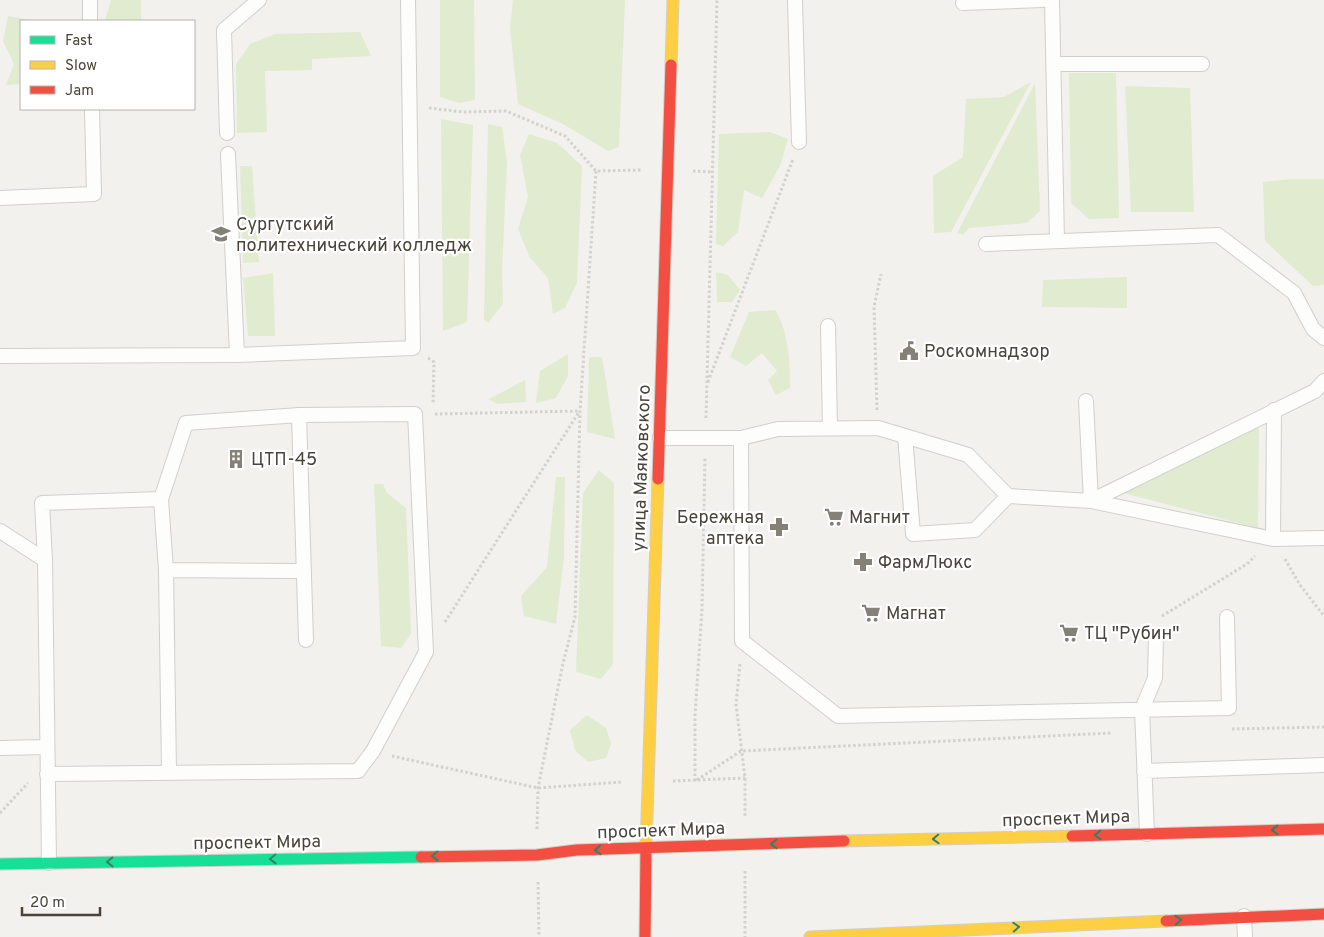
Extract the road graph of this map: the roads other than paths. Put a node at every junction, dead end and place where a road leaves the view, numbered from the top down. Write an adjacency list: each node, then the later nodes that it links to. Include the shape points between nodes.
1 (90, 0): 9 (lane)
2 (259, 0): 13 (lane, via 224,30)
3 (408, 0): 21 (lane, via 413,348)
4 (672, 0): 29 (main road, улица Маяковского)
5 (795, 0): 14 (lane)
6 (1043, 0): 8 (lane)
7 (1052, 0): 10 (lane)
8 (963, 3)
9 (90, 20)
10 (1054, 64): 11 (lane); 17 (lane)
11 (1202, 64)
12 (92, 110): 16 (lane, via 94,194)
13 (227, 133)
14 (799, 142)
15 (228, 154): 21 (lane)
16 (0, 198)
17 (1057, 241): 18 (lane); 20 (lane, via 1218,235 1294,293 1313,329)
18 (986, 244)
19 (828, 326): 27 (lane)
20 (1324, 338)
21 (237, 355): 22 (lane)
22 (0, 356)
23 (1324, 381): 25 (lane, via 1315,391)
24 (1086, 401): 33 (lane)
25 (1274, 410): 33 (lane); 36 (lane)
26 (299, 415): 32 (lane, via 186,423); 39 (lane); 49 (lane, via 415,414 426,652 373,751 358,771)
27 (830, 428): 28 (lane, via 878,428); 30 (lane, via 778,429)
28 (905, 436): 31 (lane, via 968,455); 31 (lane, via 913,534 975,530)
29 (660, 438): 30 (lane); 52 (main road, улица Маяковского)
30 (741, 438): 43 (lane, via 742,641 838,716)
31 (1008, 496): 33 (lane)
32 (161, 500): 37 (lane, via 42,503); 38 (lane)
33 (1091, 501): 36 (lane)
34 (0, 531): 37 (lane)
35 (1324, 538): 36 (lane)
36 (1274, 539)
37 (45, 560): 44 (lane)
38 (166, 570): 39 (lane); 49 (lane)
39 (304, 571): 42 (lane)
40 (1227, 617): 43 (lane, via 1229,708)
41 (1156, 636): 43 (lane, via 1155,678)
42 (306, 640)
43 (1142, 709): 48 (lane)
44 (46, 747): 45 (lane); 47 (lane)
45 (0, 748)
46 (1324, 765): 48 (lane)
47 (47, 768): 49 (lane); 53 (lane)
48 (1144, 771): 51 (lane)
49 (169, 772)
50 (1324, 829): 51 (main road, проспект Мира, one-way to 51)
51 (1147, 834): 52 (main road, проспект Мира, one-way to 52)
52 (646, 848): 53 (main road, проспект Мира, one-way to 53, via 537,855); 57 (main road, улица Маяковского)
53 (49, 863): 54 (main road, проспект Мира)
54 (0, 864)
55 (1324, 914): 56 (main road)
56 (1244, 916): 58 (main road, one-way to 56); 59 (lane)
57 (645, 937)
58 (810, 937)
59 (1245, 937)

